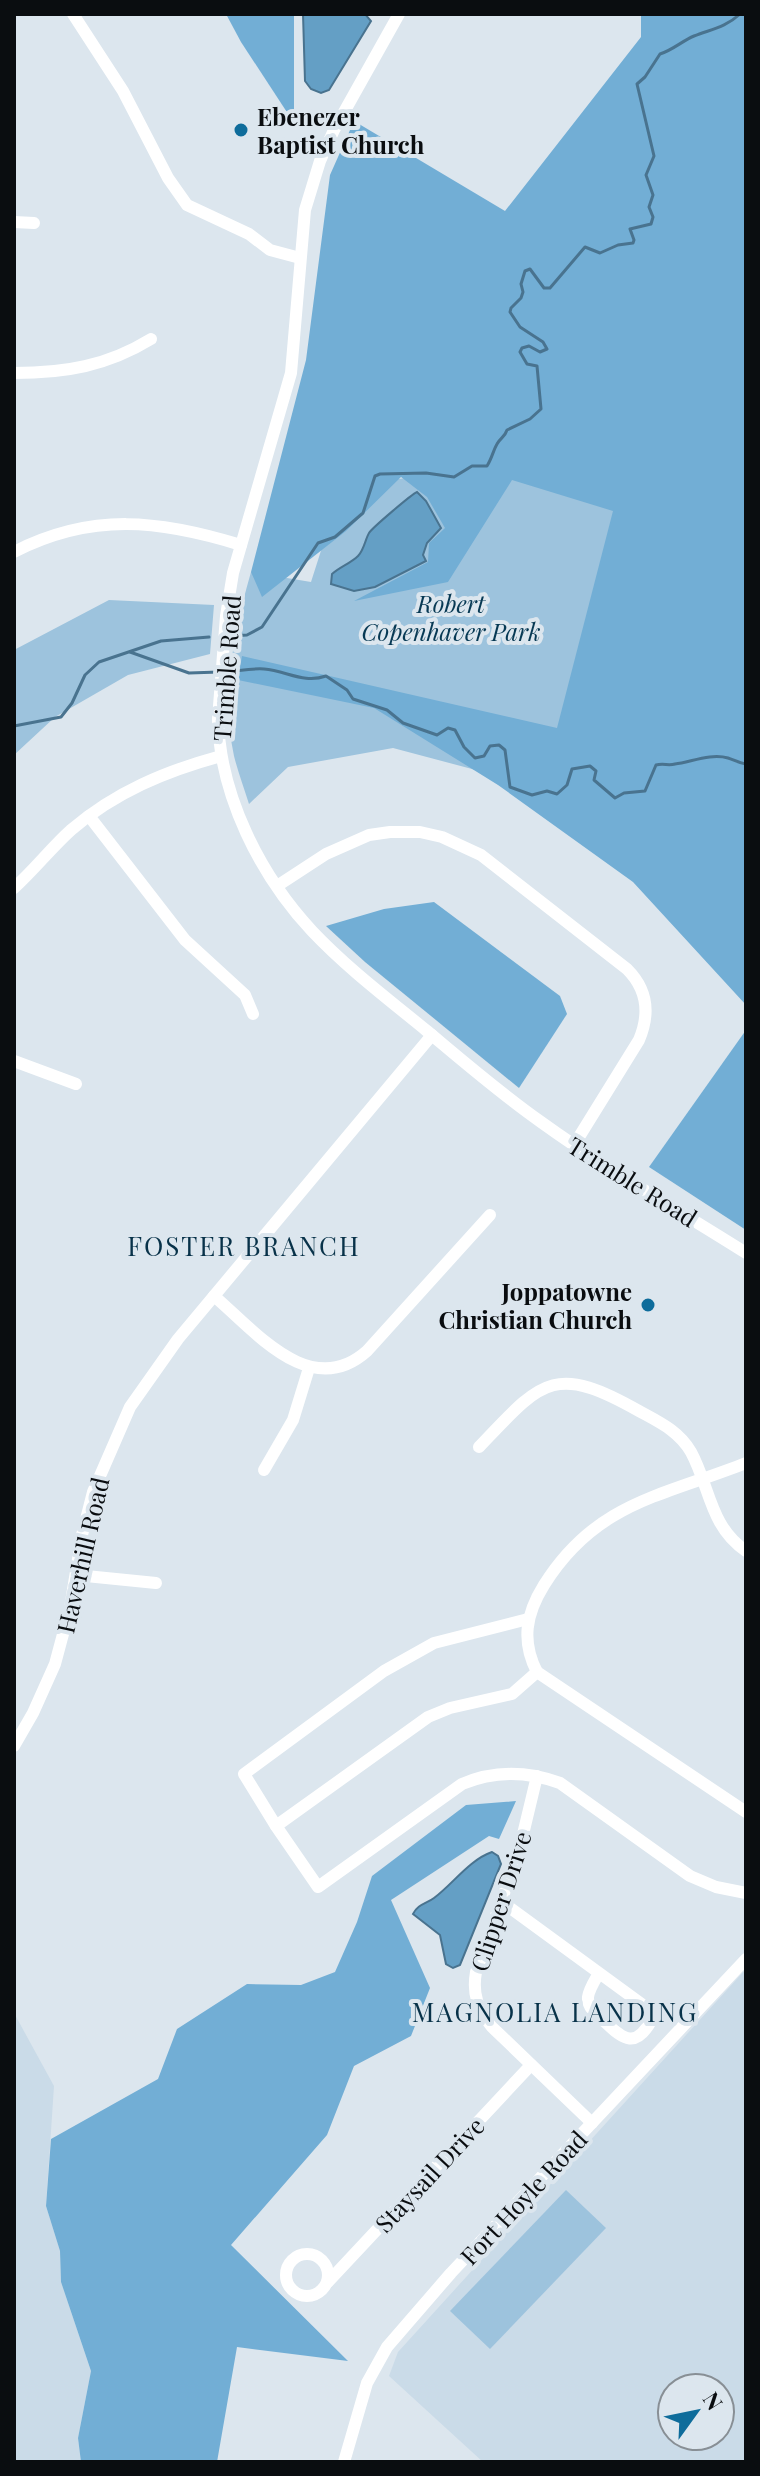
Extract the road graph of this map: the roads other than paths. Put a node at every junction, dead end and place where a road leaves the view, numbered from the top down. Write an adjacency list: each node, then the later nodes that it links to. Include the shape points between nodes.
1 (73, 14): 5 (street, via 187,205 249,234 270,250)
2 (399, 14): 5 (street, Trimble Road, via 320,161 305,210)
3 (14, 222): 4 (street)
4 (34, 223)
5 (300, 258): 8 (street, Trimble Road, via 291,373)
6 (151, 339): 7 (street, via 91,367)
7 (14, 373)
8 (241, 545): 9 (street, via 187,529 134,523 68,532); 10 (street, Trimble Road, via 226,616 218,719)
9 (14, 552)
10 (221, 756): 11 (street, via 152,778); 12 (street, Trimble Road, via 245,828)
11 (89, 816): 13 (street); 14 (street, via 185,940 245,995)
12 (277, 886): 15 (street, Trimble Road, via 333,952); 18 (street, via 326,854 369,835 420,832 442,837 481,855 627,969 643,992 646,1024)
13 (14, 888)
14 (253, 1014)
15 (432, 1035): 18 (street, Trimble Road); 21 (street, Haverhill Road)
16 (14, 1061): 17 (street)
17 (76, 1084)
18 (574, 1145): 20 (street, Trimble Road)
19 (490, 1215): 22 (street, via 359,1359 342,1367)
20 (746, 1253)
21 (214, 1296): 22 (street, via 280,1352); 28 (street, Haverhill Road, via 147,1378 115,1437 89,1504)
22 (309, 1368): 25 (street, via 293,1420)
23 (479, 1447): 26 (street, via 539,1390 591,1386 670,1428 691,1453)
24 (746, 1463): 26 (street)
25 (264, 1470)
26 (702, 1480): 27 (street, via 717,1520); 30 (street, via 637,1502 588,1532 553,1571)
27 (746, 1551)
28 (76, 1575): 29 (street); 32 (street, Haverhill Road, via 55,1664)
29 (156, 1583)
30 (528, 1619): 31 (street, via 527,1648); 35 (street, via 434,1643 384,1671 244,1774)
31 (537, 1672): 34 (street); 35 (street, via 512,1694 450,1708 420,1722)
32 (14, 1746)
33 (537, 1776): 35 (street, via 498,1773 462,1784 318,1887); 36 (street, via 560,1783 690,1876); 37 (street, Clipper Drive)
34 (746, 1812)
35 (276, 1826)
36 (746, 1893)
37 (502, 1902): 39 (street); 40 (street, Clipper Drive, via 474,1991 486,2020)
38 (746, 1959): 41 (street, Fort Hoyle Road)
39 (599, 1973): 39 (street, via 650,2014 647,2028 635,2038 620,2036 590,2007)
40 (531, 2065): 41 (street, Clipper Drive); 42 (street, Staysail Drive)
41 (592, 2123): 43 (street, Fort Hoyle Road, via 387,2347 367,2383)
42 (328, 2282)
43 (344, 2462)

